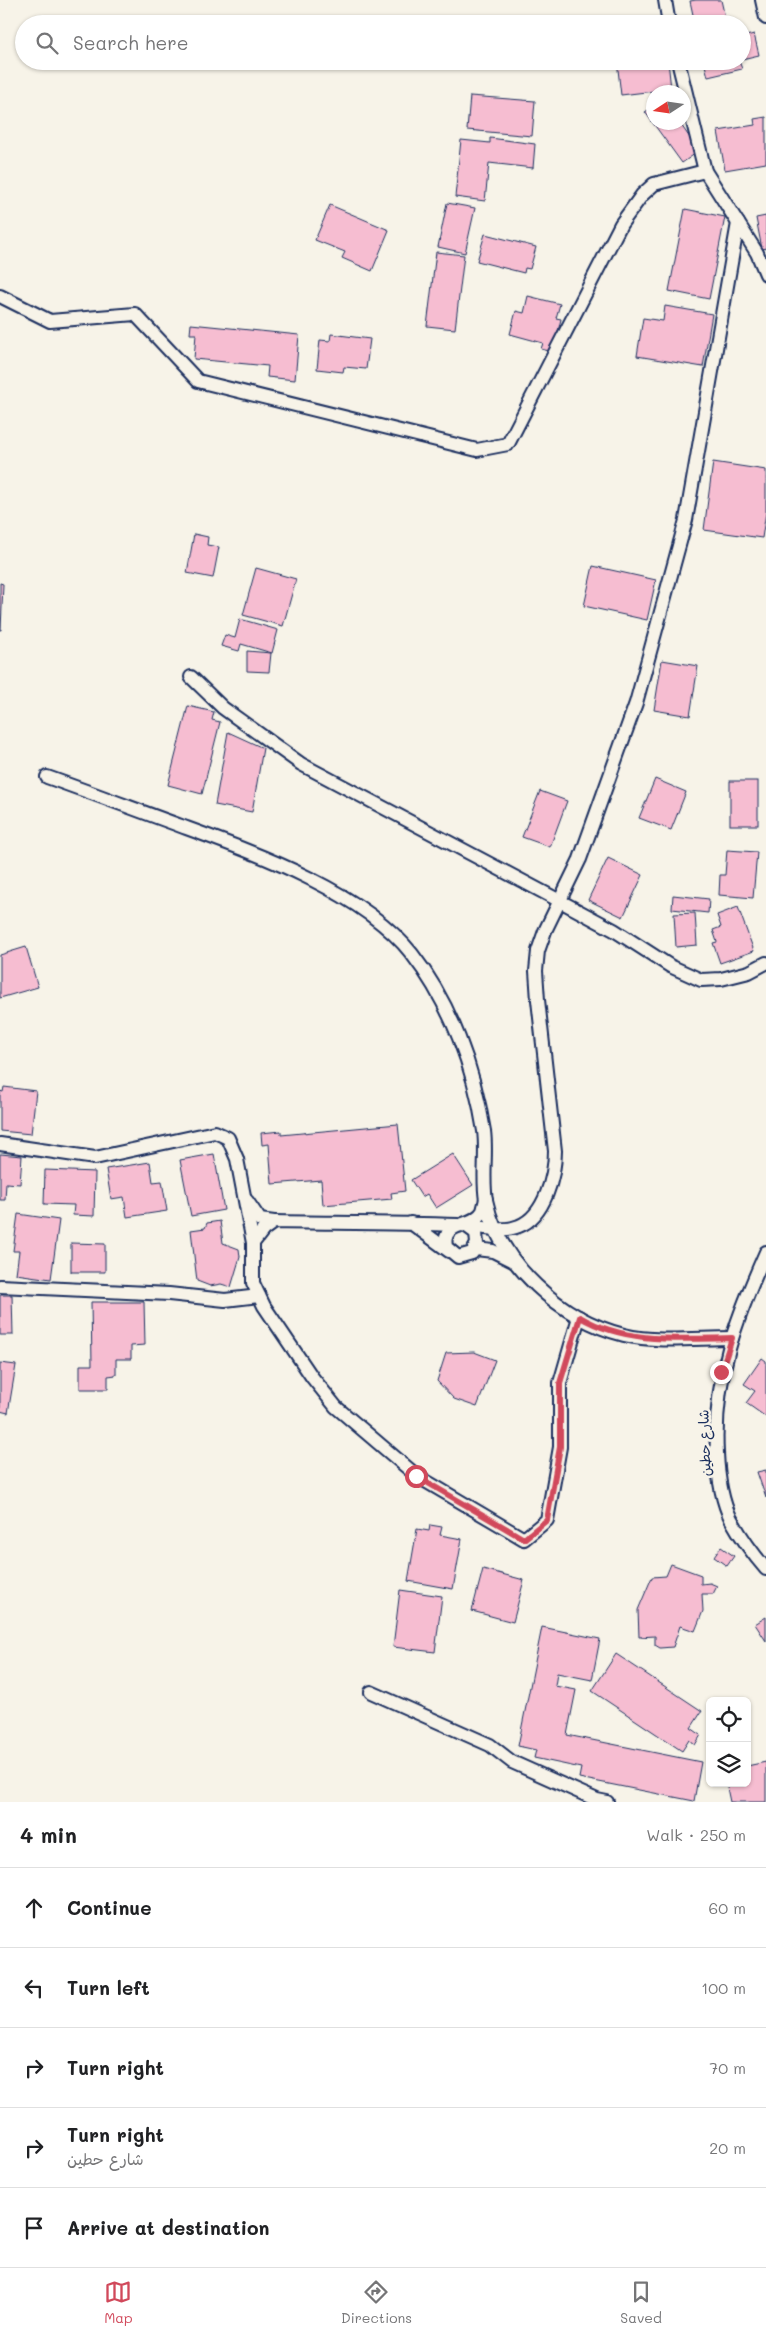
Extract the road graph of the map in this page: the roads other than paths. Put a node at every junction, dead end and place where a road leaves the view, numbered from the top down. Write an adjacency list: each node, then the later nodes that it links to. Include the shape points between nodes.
1 (665, 0): 3 (street)
2 (764, 0): 4 (street)
3 (668, 15)
4 (766, 18)
5 (680, 70): 6 (street)
6 (705, 171): 7 (street); 9 (street, via 654,184 642,196 621,224 508,444 476,450 198,381 135,314 50,321)
7 (738, 223): 8 (street); 12 (street, via 686,520 636,704 580,859)
8 (766, 274)
9 (0, 296)
10 (191, 678): 12 (street, via 223,708 300,764)
11 (47, 777): 16 (street, via 270,858 354,904 384,925 415,959 458,1035 469,1066 484,1132)
12 (560, 901): 13 (street, via 614,930 670,966 701,980 750,972); 20 (street, via 544,931 536,971 551,1101 555,1171 547,1195 533,1215 520,1226)
13 (766, 963)
14 (0, 1144): 15 (street, via 95,1158 183,1137 222,1133 232,1144)
15 (244, 1196): 17 (street, via 260,1220); 21 (street)
16 (486, 1199): 19 (street, via 482,1212); 20 (street)
17 (274, 1222): 18 (street); 21 (street)
18 (410, 1223): 19 (street); 23 (street)
19 (462, 1225): 20 (street); 22 (street, via 476,1233); 23 (street, via 452,1228 446,1236)
20 (496, 1229): 22 (street, via 488,1242); 25 (street)
21 (253, 1243): 27 (street, via 253,1283)
22 (476, 1248): 23 (street, via 463,1257); 25 (street, via 493,1251)
23 (449, 1251)
24 (766, 1252): 29 (street, شارع حطين)
25 (518, 1264): 28 (street, via 535,1284 562,1307)
26 (0, 1286): 27 (street, via 169,1294 224,1300)
27 (259, 1296): 28 (street, via 312,1378 336,1407 416,1476 524,1539 547,1520 560,1447 560,1383)
28 (580, 1317): 29 (street, via 625,1335 660,1339)
29 (732, 1338): 30 (street, شارع حطين, via 721,1372 715,1421 718,1472 731,1518)
30 (766, 1569)
31 (371, 1692): 32 (street, via 490,1745 512,1762)
32 (600, 1801)

